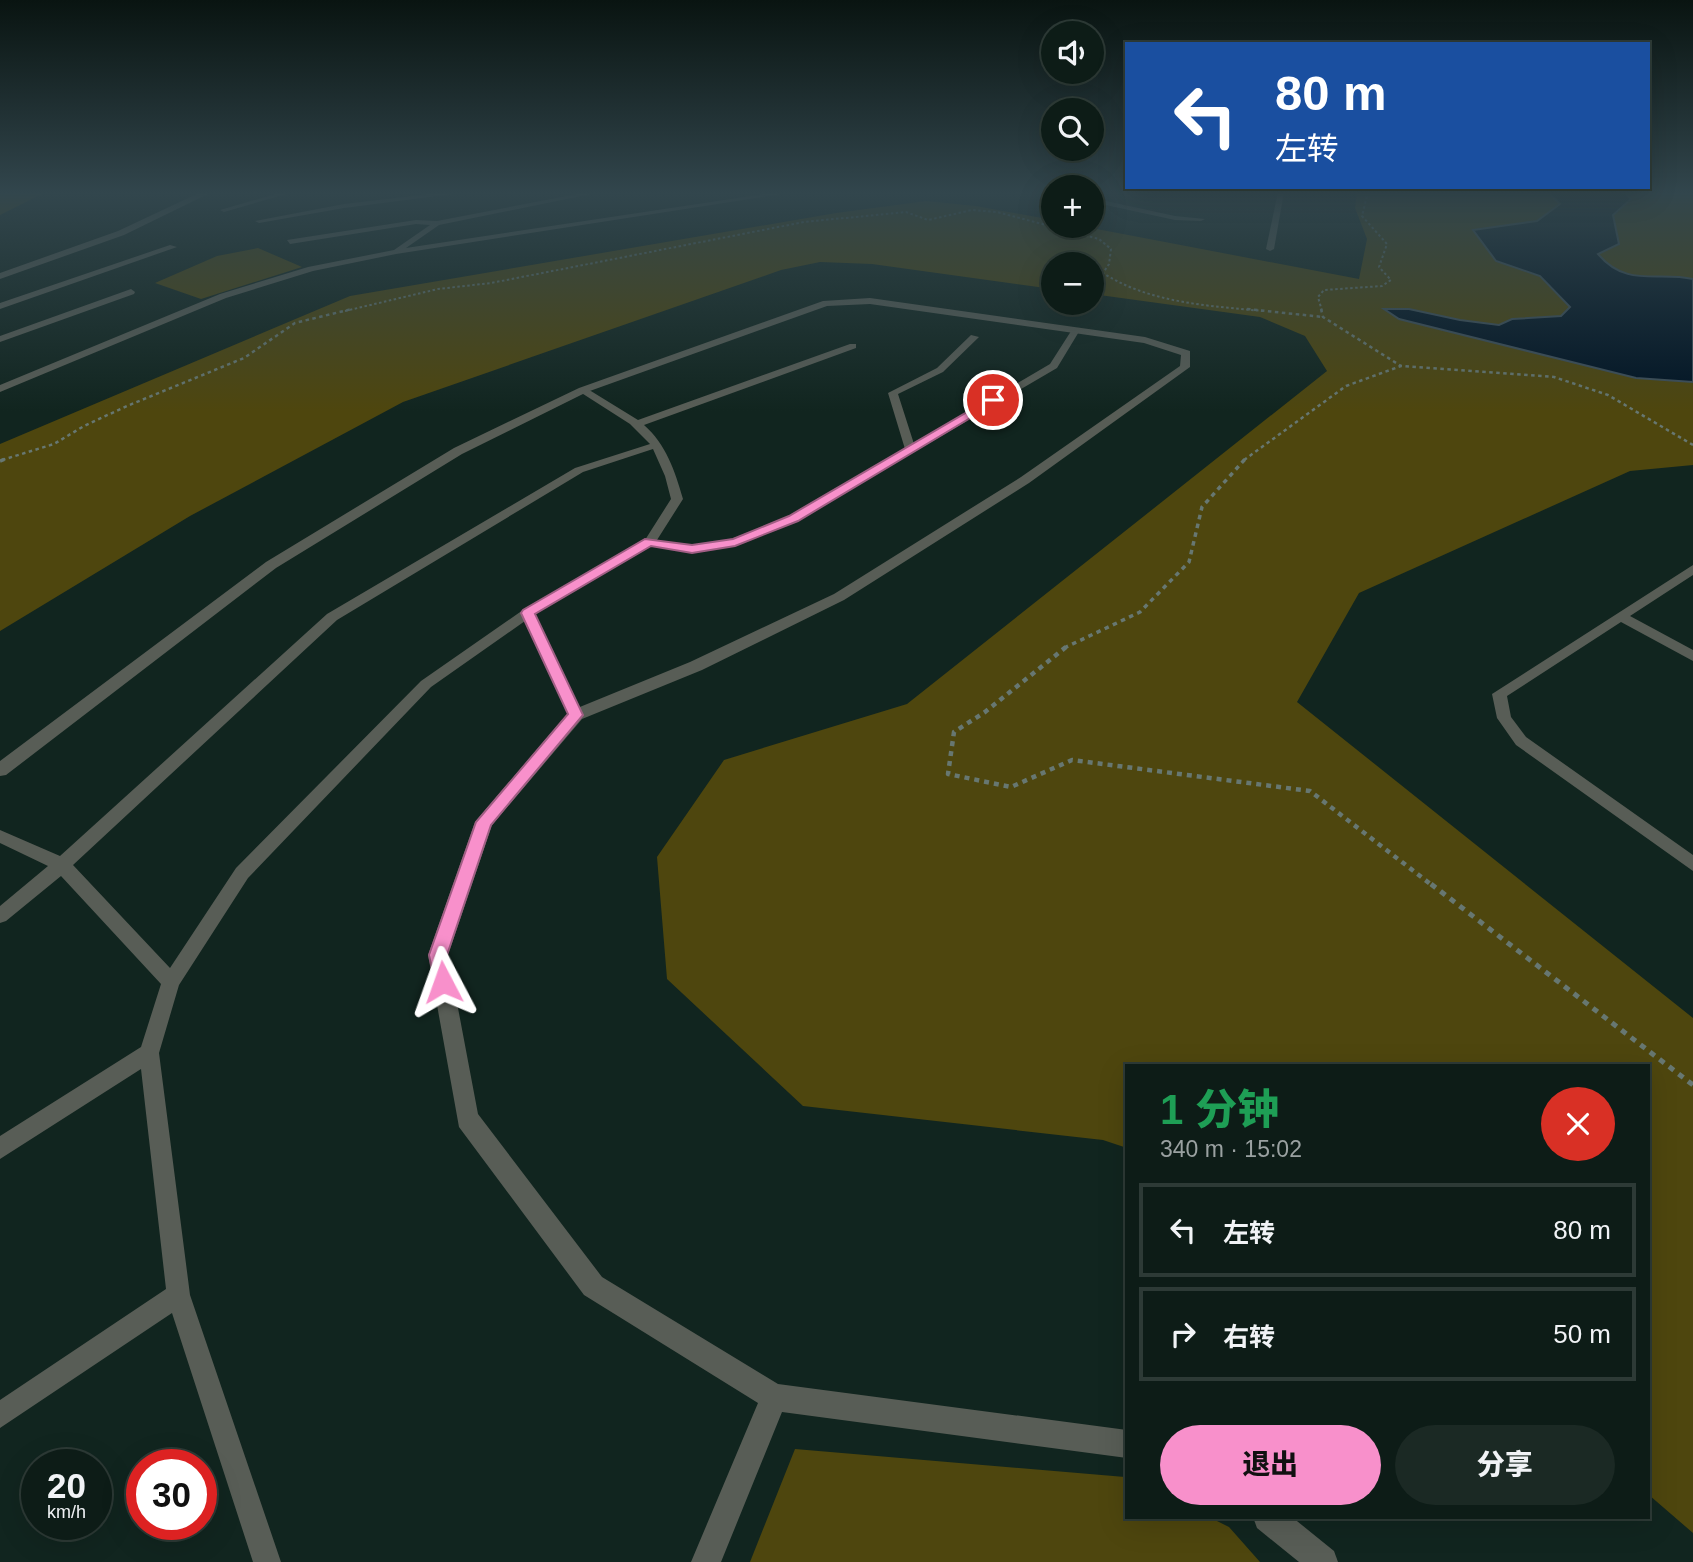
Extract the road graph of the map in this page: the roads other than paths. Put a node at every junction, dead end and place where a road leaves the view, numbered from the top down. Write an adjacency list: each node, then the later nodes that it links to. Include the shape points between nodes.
1 (31, 265): 4 (street)
2 (121, 265): 6 (lane)
3 (332, 265): 11 (lane, via 223,296)
4 (0, 276)
5 (131, 292): 9 (lane)
6 (0, 306)
7 (1076, 330): 12 (street, via 870,301 826,303); 15 (lane, via 1054,366); 21 (street, via 1145,340 1186,354 1185,368 1025,481 839,597 696,666)
8 (974, 337): 15 (lane, via 940,370 893,393)
9 (0, 340)
10 (853, 346): 13 (lane)
11 (0, 389)
12 (583, 390): 13 (lane); 22 (street, via 458,451 271,565)
13 (639, 423): 14 (lane)
14 (656, 445): 16 (lane, via 668,463 677,499); 25 (lane, via 579,470 332,617)
15 (910, 449): 16 (lane, via 794,518 735,542 692,549)
16 (649, 542): 18 (lane)
17 (1693, 569): 19 (lane)
18 (528, 613): 21 (lane); 27 (lane, via 426,684 242,873)
19 (1622, 617): 20 (lane); 24 (lane, via 1499,694 1504,718 1521,741)
20 (1693, 656)
21 (576, 715): 31 (street, via 484,822 438,955 467,1119 593,1286)
22 (0, 769)
23 (0, 836): 25 (lane)
24 (1693, 864)
25 (62, 865): 26 (lane); 27 (lane)
26 (0, 916)
27 (171, 982): 28 (lane)
28 (149, 1053): 29 (lane); 30 (lane)
29 (0, 1148)
30 (178, 1295): 32 (lane); 35 (lane)
31 (774, 1397): 33 (street); 36 (street)
32 (0, 1415)
33 (1125, 1444)
34 (1270, 1519): 37 (street)
35 (267, 1562)
36 (706, 1562)
37 (1323, 1562)

